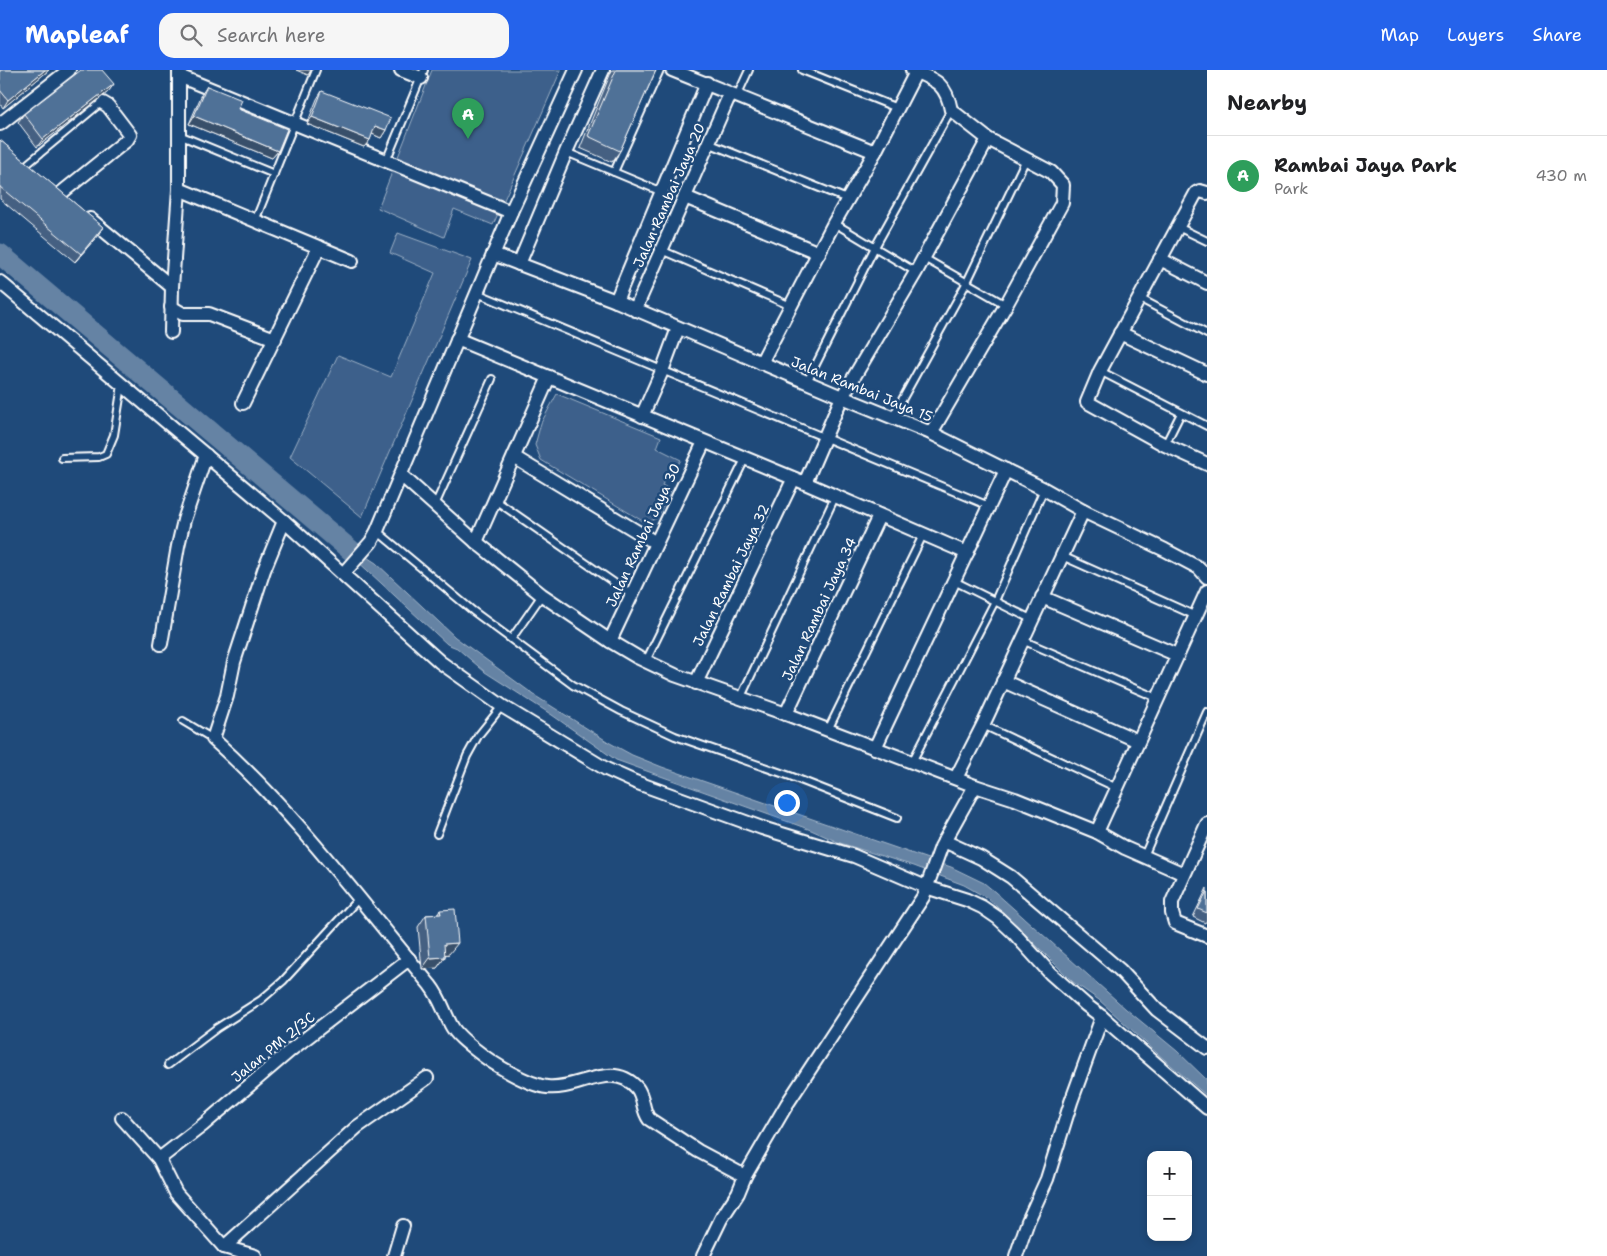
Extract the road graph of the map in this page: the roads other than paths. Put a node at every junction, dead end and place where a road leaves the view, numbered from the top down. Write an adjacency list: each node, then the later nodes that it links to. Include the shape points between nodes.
1 (68, 70): 18 (street)
2 (316, 70): 19 (lane)
3 (401, 70): 12 (street)
4 (576, 70): 37 (street)
5 (603, 70): 23 (street)
6 (660, 70): 28 (lane)
7 (672, 70): 13 (street)
8 (749, 70): 14 (lane)
9 (802, 70): 16 (lane)
10 (914, 71): 16 (street); 17 (street, via 936,81 944,89)
11 (179, 73): 19 (street); 20 (street)
12 (422, 74): 26 (lane)
13 (707, 84): 14 (street); 31 (street, Jalan Rambai Jaya 20)
14 (734, 95): 22 (street, Jalan Rambai Jaya 20); 24 (street)
15 (103, 103): 27 (lane); 33 (street, via 130,135)
16 (897, 108): 24 (street)
17 (951, 110): 21 (street); 43 (lane)
18 (0, 124)
19 (294, 124): 26 (street); 29 (lane)
20 (179, 135): 29 (lane); 30 (street)
21 (988, 139): 25 (street); 47 (street, Jalan Rambai Jaya 32)
22 (708, 143): 34 (street, Jalan Rambai Jaya 20); 35 (lane)
23 (566, 152): 28 (lane); 50 (street)
24 (874, 152): 35 (street)
25 (1026, 159): 53 (lane); 59 (street, via 1051,172 1063,185 1062,203)
26 (386, 162): 37 (street)
27 (26, 165)
28 (614, 172): 31 (lane)
29 (274, 174): 38 (lane)
30 (179, 189): 38 (street); 55 (street)
31 (663, 193): 58 (street, Jalan Rambai Jaya 20)
32 (1207, 193): 40 (street, via 1196,193)
33 (60, 194)
34 (685, 197): 44 (street, Jalan Rambai Jaya 20); 45 (street)
35 (847, 199): 39 (street)
36 (82, 212): 55 (street)
37 (511, 212): 46 (street)
38 (255, 221): 42 (street)
39 (834, 223): 43 (lane); 45 (street)
40 (1178, 227): 41 (lane); 48 (street)
41 (1207, 241)
42 (319, 248): 49 (street); 67 (street)
43 (875, 248): 51 (lane); 75 (lane)
44 (661, 250): 60 (lane); 62 (street, Jalan Rambai Jaya 20)
45 (819, 253): 60 (street)
46 (493, 254): 50 (street, Jalan Rambai Jaya 15); 56 (street)
47 (924, 258): 51 (street, Jalan Rambai Jaya 32); 53 (lane)
48 (1160, 259): 54 (street); 57 (street)
49 (352, 261)
50 (519, 264): 58 (street, Jalan Rambai Jaya 15)
51 (916, 272): 77 (street, Jalan Rambai Jaya 32)
52 (0, 282): 76 (street)
53 (967, 282): 59 (lane); 81 (lane)
54 (1207, 283)
55 (172, 287): 61 (street)
56 (477, 294): 68 (street); 70 (lane)
57 (1139, 298): 65 (street); 66 (lane)
58 (616, 301): 62 (street, Jalan Rambai Jaya 15)
59 (1006, 305): 83 (street)
60 (791, 306): 69 (street)
61 (171, 307): 64 (street); 67 (street, via 183,314 209,314)
62 (635, 310): 63 (street, Jalan Rambai Jaya 15)
63 (678, 328): 69 (street, Jalan Rambai Jaya 15); 70 (street)
64 (171, 332)
65 (1120, 333): 71 (street); 72 (street)
66 (1207, 334)
67 (274, 339): 78 (street)
68 (457, 340): 73 (street); 93 (street)
69 (761, 363): 75 (street, Jalan Rambai Jaya 15)
70 (662, 371): 80 (street); 84 (lane)
71 (1100, 371): 79 (lane); 86 (street, via 1087,402)
72 (1207, 374)
73 (549, 377): 80 (street); 88 (street)
74 (492, 379): 98 (lane)
75 (807, 382): 77 (street, Jalan Rambai Jaya 15)
76 (122, 385): 87 (street); 89 (lane, via 114,435 106,454)
77 (842, 397): 81 (street, Jalan Rambai Jaya 15); 84 (street, Jalan Rambai Jaya 32)
78 (243, 404)
79 (1182, 413): 82 (lane); 86 (lane)
80 (642, 416): 85 (street)
81 (892, 418): 83 (street, Jalan Rambai Jaya 15)
82 (1207, 426)
83 (931, 433): 92 (street, Jalan Rambai Jaya 15)
84 (824, 438): 94 (street, Jalan Rambai Jaya 32); 99 (lane)
85 (704, 442): 90 (street); 106 (street, Jalan Rambai Jaya 30)
86 (1165, 445): 91 (street)
87 (206, 455): 102 (street); 122 (street, via 184,520)
88 (514, 457): 97 (street); 106 (street)
89 (62, 458)
90 (745, 459): 94 (street); 124 (lane)
91 (1207, 464)
92 (1006, 470): 95 (street, Jalan Rambai Jaya 15); 99 (street)
93 (401, 475): 98 (street); 104 (street)
94 (799, 482): 96 (street); 126 (street, Jalan Rambai Jaya 32)
95 (1044, 489): 100 (street, Jalan Rambai Jaya 15); 116 (lane)
96 (835, 497): 101 (street); 128 (lane)
97 (495, 500): 105 (street); 114 (lane)
98 (435, 505): 105 (street)
99 (989, 506): 107 (street)
100 (1083, 510): 108 (street); 110 (street, Jalan Rambai Jaya 15, via 1174,554 1199,568)
101 (879, 516): 103 (street); 131 (street, Jalan Rambai Jaya 34)
102 (284, 521): 109 (street); 135 (street, via 234,662 228,696)
103 (924, 535): 107 (street); 134 (lane)
104 (374, 537): 109 (street); 119 (lane)
105 (476, 542): 113 (street)
106 (656, 543): 114 (street, Jalan Rambai Jaya 30)
107 (967, 553): 111 (street)
108 (1062, 556): 115 (street); 117 (lane)
109 (346, 571): 129 (street, via 354,585 440,662)
110 (1207, 577)
111 (954, 581): 116 (lane); 137 (street)
112 (1207, 591): 117 (street)
113 (542, 595): 119 (lane); 121 (street)
114 (632, 595): 121 (street, Jalan Rambai Jaya 30)
115 (1042, 597): 118 (street); 123 (street)
116 (995, 602): 118 (lane); 138 (lane)
117 (1196, 616): 123 (street)
118 (1032, 619): 120 (street)
119 (512, 638): 142 (lane, via 573,685 621,711 675,736)
120 (1022, 640): 125 (street); 127 (lane)
121 (610, 641): 124 (street)
122 (161, 644)
123 (1177, 655): 127 (street)
124 (646, 661): 126 (street)
125 (1003, 681): 133 (street); 136 (street)
126 (696, 683): 128 (street)
127 (1157, 698): 136 (street)
128 (740, 699): 131 (street)
129 (502, 706): 145 (lane, via 467,756); 150 (street, via 635,782 762,828)
130 (1207, 712): 148 (lane)
131 (786, 714): 134 (street)
132 (184, 721): 135 (lane)
133 (983, 725): 139 (street); 141 (lane)
134 (828, 730): 137 (street)
135 (213, 739): 151 (street, via 298,825)
136 (1138, 741): 141 (street)
137 (875, 748): 138 (street)
138 (912, 762): 139 (street)
139 (956, 778): 140 (street)
140 (975, 786): 144 (street); 146 (street)
141 (1117, 788): 144 (street)
142 (897, 818)
143 (1207, 824): 147 (street)
144 (1097, 832): 148 (street)
145 (437, 834)
146 (942, 844): 150 (street); 155 (street, via 981,858 1011,877 1120,970 1157,1010)
147 (1202, 845): 149 (street)
148 (1144, 856): 149 (street)
149 (1184, 874): 152 (street, via 1172,902 1174,923)
150 (928, 882): 154 (street, via 982,906 998,918 1050,973); 161 (street, via 923,897 807,1073)
151 (359, 898): 153 (street); 156 (lane, via 262,1000 217,1028)
152 (1207, 936)
153 (409, 959): 160 (street, Jalan PM 2/3C, via 292,1049); 161 (street, via 437,993 451,1026 478,1052 523,1080 543,1086 560,1087 603,1076 625,1079 641,1096 644,1114 649,1120)
154 (1102, 1017): 158 (street); 167 (street, via 1047,1179)
155 (1207, 1048)
156 (168, 1065)
157 (427, 1078): 163 (street, via 357,1127)
158 (1207, 1108)
159 (122, 1118): 160 (street)
160 (159, 1159): 163 (street, via 176,1193)
161 (746, 1176): 166 (street)
162 (403, 1226): 165 (street)
163 (224, 1247): 164 (street)
164 (254, 1256)
165 (394, 1256)
166 (703, 1256)
167 (1016, 1256)

